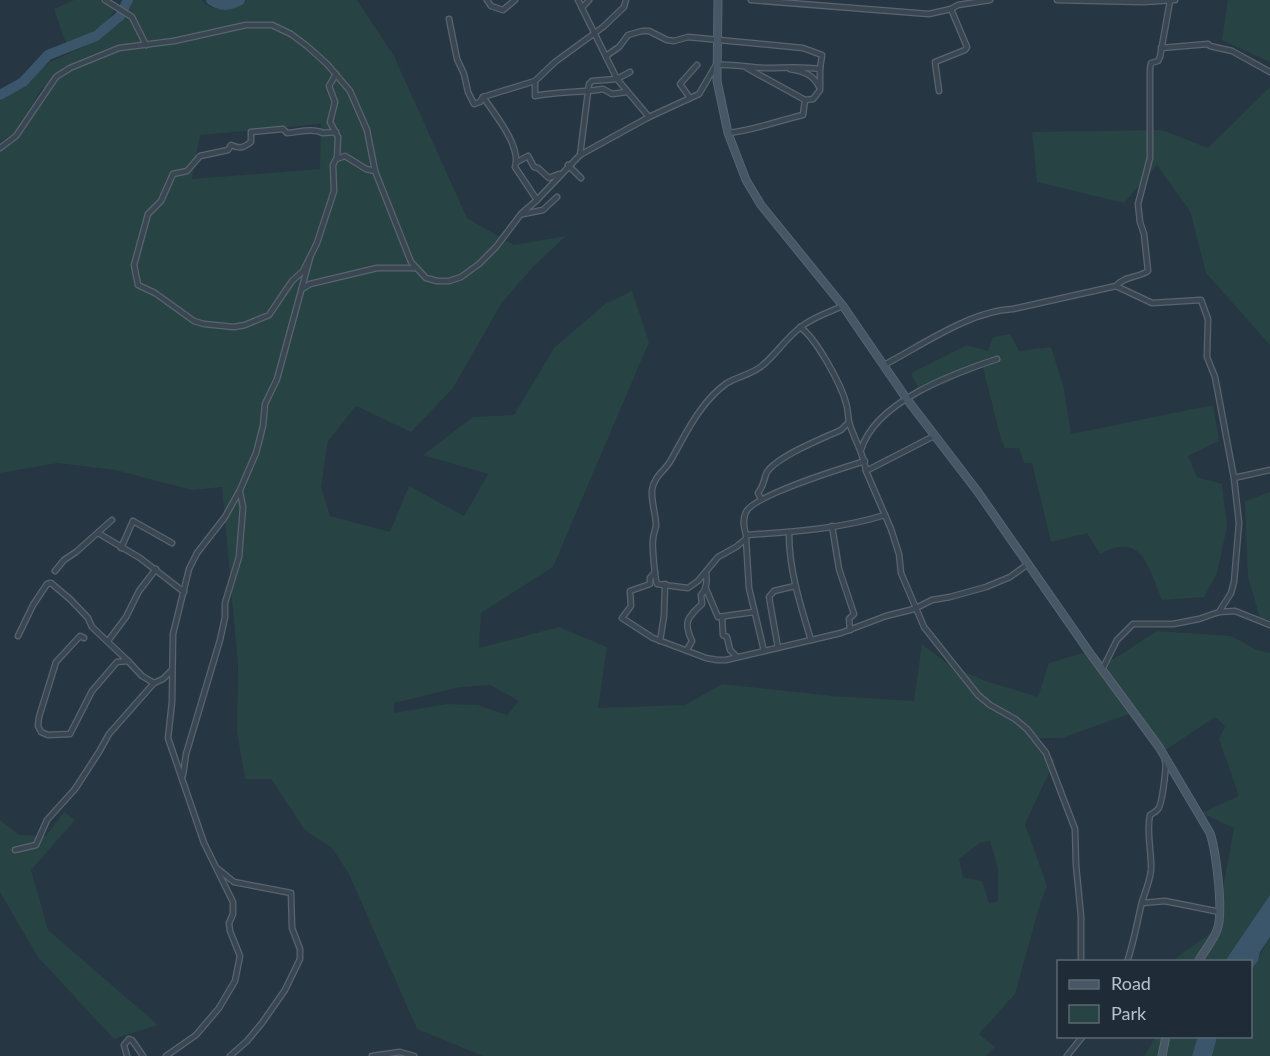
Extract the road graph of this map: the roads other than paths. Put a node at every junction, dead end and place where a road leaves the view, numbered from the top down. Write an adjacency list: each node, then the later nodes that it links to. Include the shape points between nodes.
1 (105, 0): 18 (street, via 132,17)
2 (487, 0): 3 (street, via 503,10)
3 (515, 0)
4 (578, 0): 13 (street)
5 (588, 0): 13 (street)
6 (626, 0): 16 (street, via 624,7)
7 (718, 0): 17 (street)
8 (751, 0): 14 (street, via 922,14)
9 (950, 0): 14 (street)
10 (990, 0): 14 (street)
11 (1058, 0): 12 (street)
12 (1172, 0): 19 (street)
13 (582, 8): 16 (street)
14 (952, 9): 34 (street, via 967,47 935,62)
15 (449, 19): 37 (street, via 468,92 474,104)
16 (594, 34): 20 (street); 30 (street)
17 (717, 40): 20 (street, via 688,37 674,41 642,31 628,35 619,48); 22 (street); 25 (street, via 804,48 822,55)
18 (147, 45): 28 (street, via 246,25 272,25 299,40); 43 (street, via 119,48 61,73 24,127)
19 (1161, 48): 27 (street, via 1208,44 1237,53); 56 (street, via 1158,61 1151,63 1150,69 1150,158 1138,204 1148,271)
20 (606, 56): 29 (street)
21 (697, 65): 38 (street, via 680,84)
22 (716, 66): 23 (street); 31 (street); 32 (street)
23 (744, 66): 24 (street); 39 (street)
24 (778, 67): 25 (street); 33 (street, via 809,75)
25 (820, 69): 33 (street)
26 (630, 72): 29 (street)
27 (1270, 72)
28 (336, 74): 41 (street, via 329,86 335,102 330,122); 48 (street, via 361,113)
29 (617, 79): 35 (street, via 590,82); 36 (street)
30 (535, 81): 35 (street, via 535,96); 37 (street)
31 (703, 89): 32 (street); 38 (street)
32 (719, 89): 42 (street)
33 (820, 90): 39 (street, via 813,99)
34 (939, 91)
35 (587, 92): 36 (street); 44 (street)
36 (627, 92): 40 (street)
37 (483, 97): 46 (street, via 505,128)
38 (690, 98): 40 (street)
39 (805, 100): 42 (street, via 803,115)
40 (649, 117): 44 (street)
41 (336, 132): 45 (street); 54 (street, via 254,131 250,133 251,142 243,148 231,145 228,150 200,156 187,171 173,174 161,201 148,214 134,265 138,285 194,321 234,327 269,315)
42 (728, 133): 58 (street, via 746,180 761,205)
43 (0, 148)
44 (580, 155): 47 (street)
45 (337, 158): 48 (street, via 345,156); 54 (street, via 329,210)
46 (517, 162): 49 (street, via 528,156 534,167 549,177); 52 (street, via 515,167)
47 (568, 165): 49 (street); 50 (street)
48 (375, 171): 55 (street)
49 (562, 172): 52 (street)
50 (581, 178)
51 (557, 197): 53 (street, via 543,210)
52 (537, 200): 53 (street)
53 (521, 214): 55 (street, via 490,253 461,277 437,281 426,278)
54 (310, 258): 57 (street)
55 (415, 268): 57 (street, via 377,268)
56 (1116, 286): 61 (street, via 992,311); 69 (street, via 1152,303 1201,300 1208,319 1207,357 1215,377)
57 (302, 289): 70 (street, via 265,404 255,453)
58 (843, 306): 59 (street); 61 (street)
59 (800, 327): 63 (street, via 815,342 841,389); 82 (street, via 762,366 726,384 705,404 670,462 658,474 652,489)
60 (996, 359): 62 (street)
61 (884, 365): 62 (street)
62 (906, 398): 64 (street); 65 (street, via 875,423)
63 (849, 422): 65 (street); 71 (street, via 842,430 776,462 766,473 765,484 758,493)
64 (934, 436): 68 (street); 80 (street)
65 (861, 450): 66 (street)
66 (865, 461): 68 (street); 71 (street)
67 (1270, 470): 69 (street)
68 (866, 471): 72 (street)
69 (1234, 478): 91 (street, via 1239,523 1234,582)
70 (240, 490): 88 (street, via 197,553); 109 (street, via 243,507 239,557 225,603 220,640 186,754)
71 (761, 499): 77 (street, via 746,511)
72 (885, 515): 74 (street); 89 (street)
73 (112, 520): 76 (street)
74 (832, 526): 75 (street); 94 (street, via 839,569 854,614 849,619)
75 (789, 532): 77 (street); 86 (street)
76 (98, 533): 79 (street); 83 (street)
77 (746, 537): 84 (street, via 718,557); 90 (street)
78 (172, 543): 79 (street, via 134,520)
79 (121, 548): 81 (street)
80 (1029, 564): 89 (street, via 987,587 932,600); 105 (street)
81 (156, 569): 88 (street); 98 (street)
82 (655, 569): 85 (street, via 657,584); 99 (street, via 650,584 630,591 631,606 622,618)
83 (55, 571)
84 (706, 573): 85 (street, via 688,588); 87 (street)
85 (665, 584): 99 (street)
86 (795, 586): 97 (street); 100 (street, via 774,591 769,597)
87 (706, 589): 92 (street, via 716,615); 101 (street, via 701,595 702,604 689,616 687,629 692,641)
88 (184, 592): 106 (street, via 172,634)
89 (914, 609): 94 (street); 114 (street, via 978,695 1027,729 1046,753 1075,829)
90 (754, 612): 92 (street); 102 (street)
91 (1219, 612): 93 (street, via 1235,611); 105 (street, via 1173,624 1133,624 1117,640)
92 (722, 617): 103 (street, via 723,635)
93 (1270, 625)
94 (850, 630): 97 (street)
95 (18, 636): 98 (street, via 33,605 51,583)
96 (84, 639): 104 (street, via 81,636 56,662 39,717 39,730 45,734 70,734 92,691 117,662)
97 (811, 640): 100 (street)
98 (108, 641): 104 (street)
99 (660, 641): 101 (street)
100 (778, 648): 102 (street)
101 (687, 650): 103 (street, via 717,660)
102 (764, 651): 103 (street)
103 (737, 657)
104 (128, 661): 107 (street)
105 (1101, 670): 108 (street)
106 (171, 671): 107 (street); 109 (street, via 168,738)
107 (154, 683): 110 (street, via 106,737 75,789 47,820 36,845)
108 (1160, 747): 112 (street, via 1167,766 1160,803 1147,826 1151,874); 113 (street, via 1210,833)
109 (184, 780): 111 (street)
110 (15, 850)
111 (216, 867): 121 (street, via 233,902 230,931 240,956 235,981 196,1035); 122 (street, via 234,882 291,893 292,928 300,949 300,959 285,990 247,1041)
112 (1142, 903): 113 (street, via 1165,901); 115 (street)
113 (1220, 912): 116 (street, via 1217,930)
114 (1081, 960)
115 (1128, 960)
116 (1199, 960)
117 (1081, 1038): 125 (street)
118 (1166, 1038): 126 (street)
119 (127, 1056): 120 (street, via 124,1045 129,1039)
120 (143, 1056)
121 (166, 1056)
122 (230, 1056)
123 (372, 1056): 124 (street, via 400,1052)
124 (414, 1056)
125 (1067, 1056)
126 (1161, 1056)

